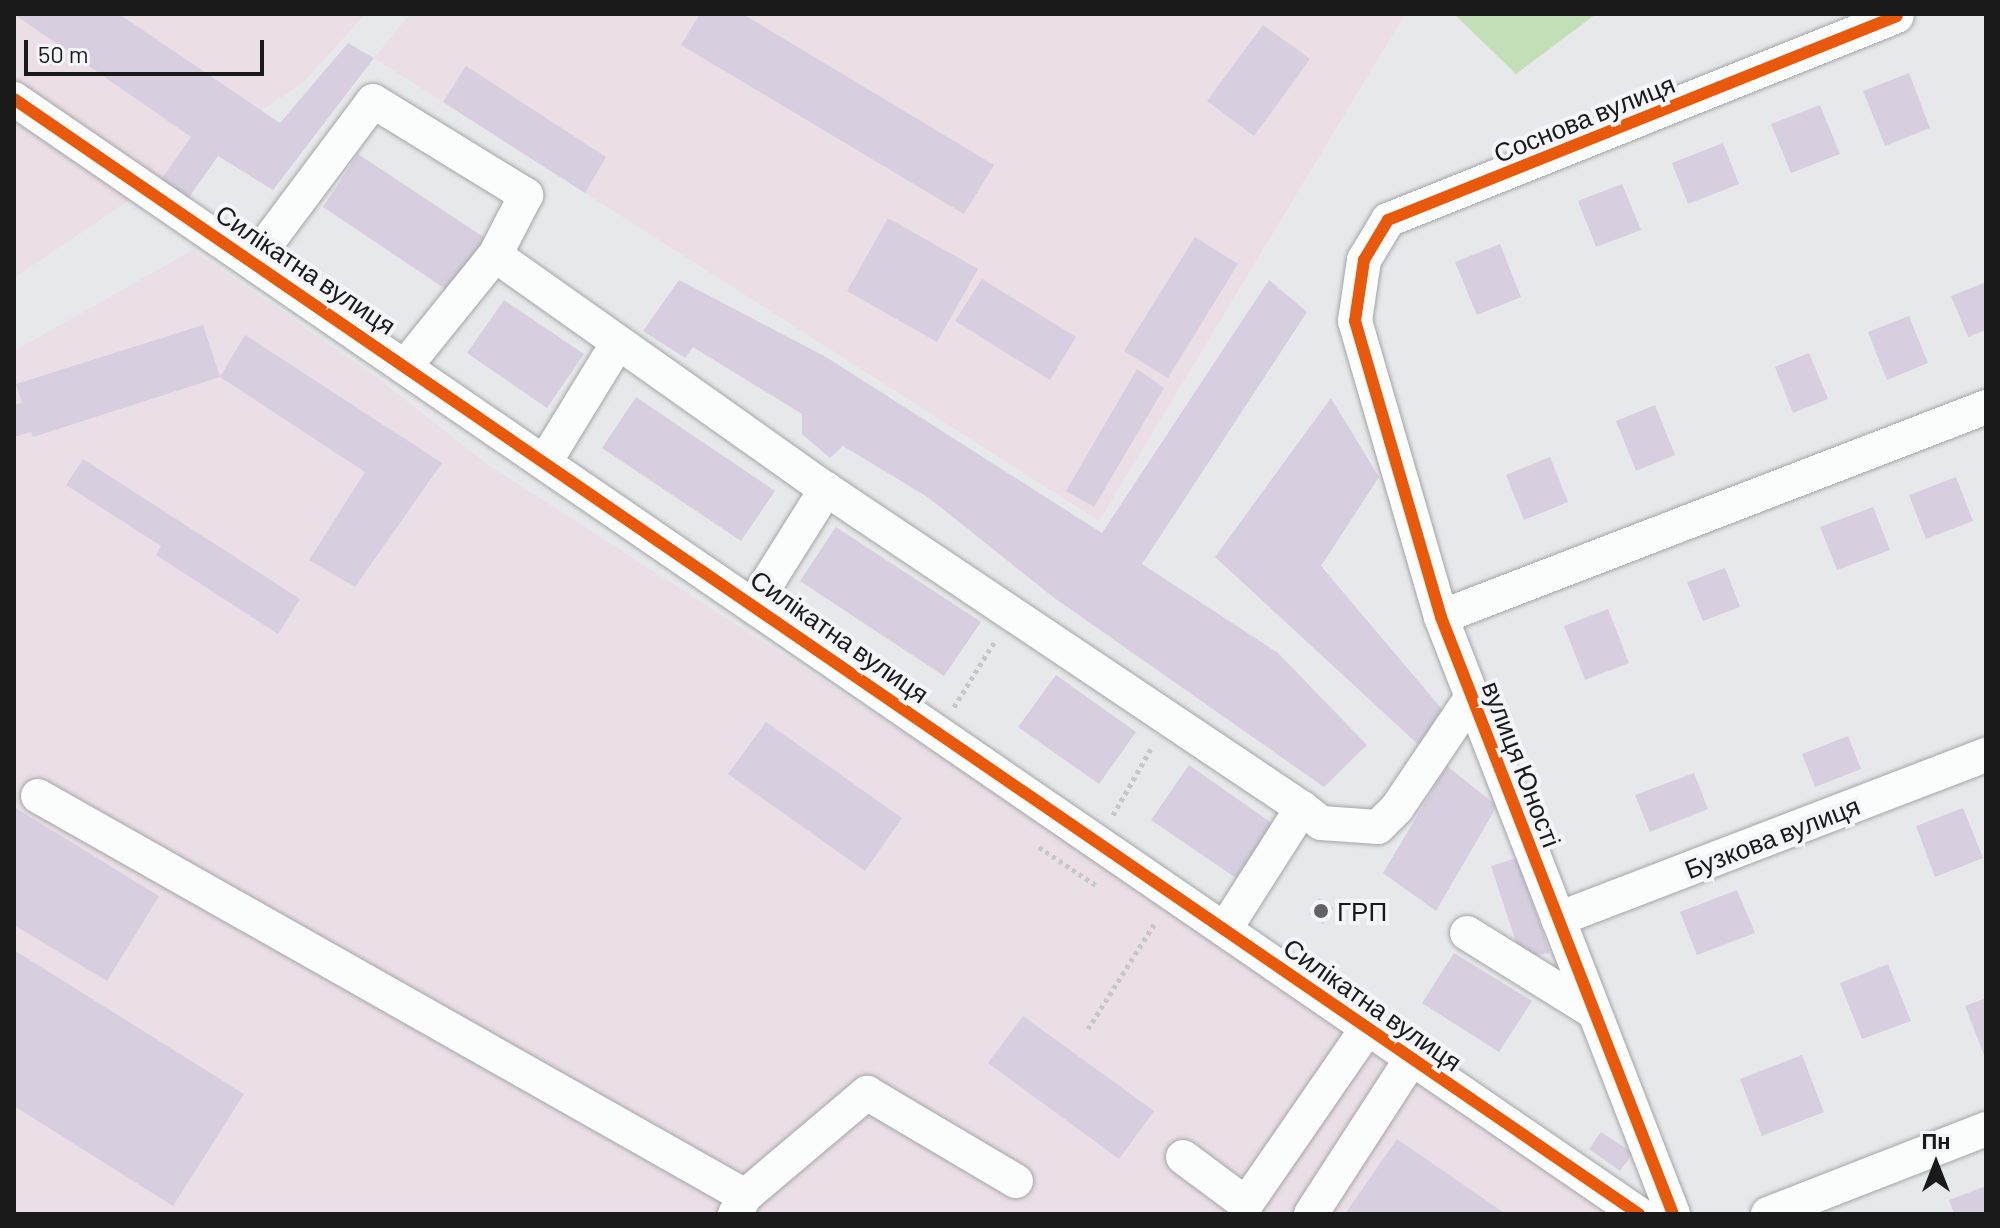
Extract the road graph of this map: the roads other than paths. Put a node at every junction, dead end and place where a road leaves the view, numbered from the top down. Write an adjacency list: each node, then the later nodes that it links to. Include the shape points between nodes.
1 (1897, 16): 5 (street, Соснова вулиця, via 1388,220 1364,260)
2 (14, 99): 4 (street, Силікатна вулиця)
3 (495, 255): 4 (street, via 526,195 373,101); 6 (street); 7 (street)
4 (255, 259): 7 (street, Силікатна вулиця)
5 (1355, 321): 12 (street, вулиця Юності)
6 (617, 344): 9 (street); 10 (street)
7 (407, 364): 9 (street, Силікатна вулиця)
8 (1986, 407): 12 (street)
9 (546, 460): 11 (street, Силікатна вулиця)
10 (826, 489): 11 (street); 16 (street)
11 (754, 604): 18 (street, Силікатна вулиця)
12 (1441, 617): 13 (street, вулиця Юності)
13 (1472, 697): 16 (street, via 1397,808 1378,827 1321,823); 17 (street, вулиця Юності)
14 (1986, 755): 17 (street, Бузкова вулиця)
15 (38, 796): 26 (street)
16 (1302, 808): 18 (street)
17 (1558, 919): 20 (street, вулиця Юності)
18 (1225, 929): 21 (street, Силікатна вулиця)
19 (1467, 933): 20 (street)
20 (1594, 1012): 29 (street, вулиця Юності)
21 (1368, 1027): 22 (street, Силікатна вулиця); 24 (street, via 1246,1204)
22 (1412, 1058): 27 (street); 28 (street, Силікатна вулиця)
23 (1986, 1129): 30 (street)
24 (1183, 1157)
25 (1016, 1181): 26 (street, via 867,1093)
26 (740, 1205)
27 (1311, 1214)
28 (1639, 1214)
29 (1673, 1214)
30 (1768, 1214)

